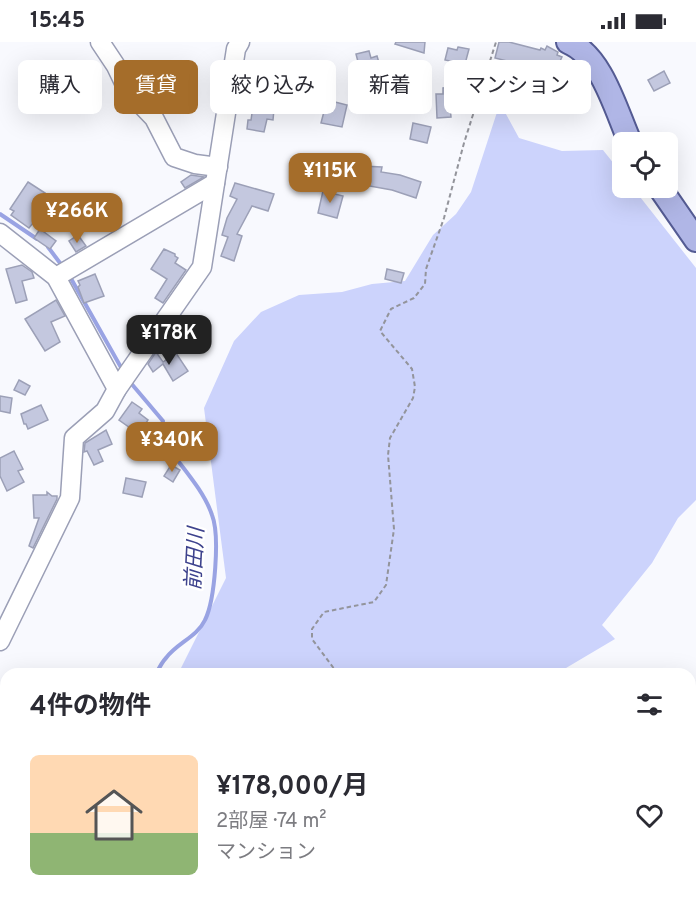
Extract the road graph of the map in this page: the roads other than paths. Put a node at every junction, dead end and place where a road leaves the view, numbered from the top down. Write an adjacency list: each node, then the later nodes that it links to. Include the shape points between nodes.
1 (100, 42): 5 (street, via 128,91 154,118 174,157)
2 (240, 42): 5 (street)
3 (568, 42): 4 (main road, via 580,47 599,72)
4 (626, 132)
5 (216, 175): 9 (street); 10 (street, via 202,267)
6 (667, 198): 8 (main road)
7 (0, 233): 9 (street)
8 (696, 240)
9 (56, 277): 10 (street)
10 (117, 389): 11 (street, via 105,411 74,438 70,498)
11 (0, 641)

